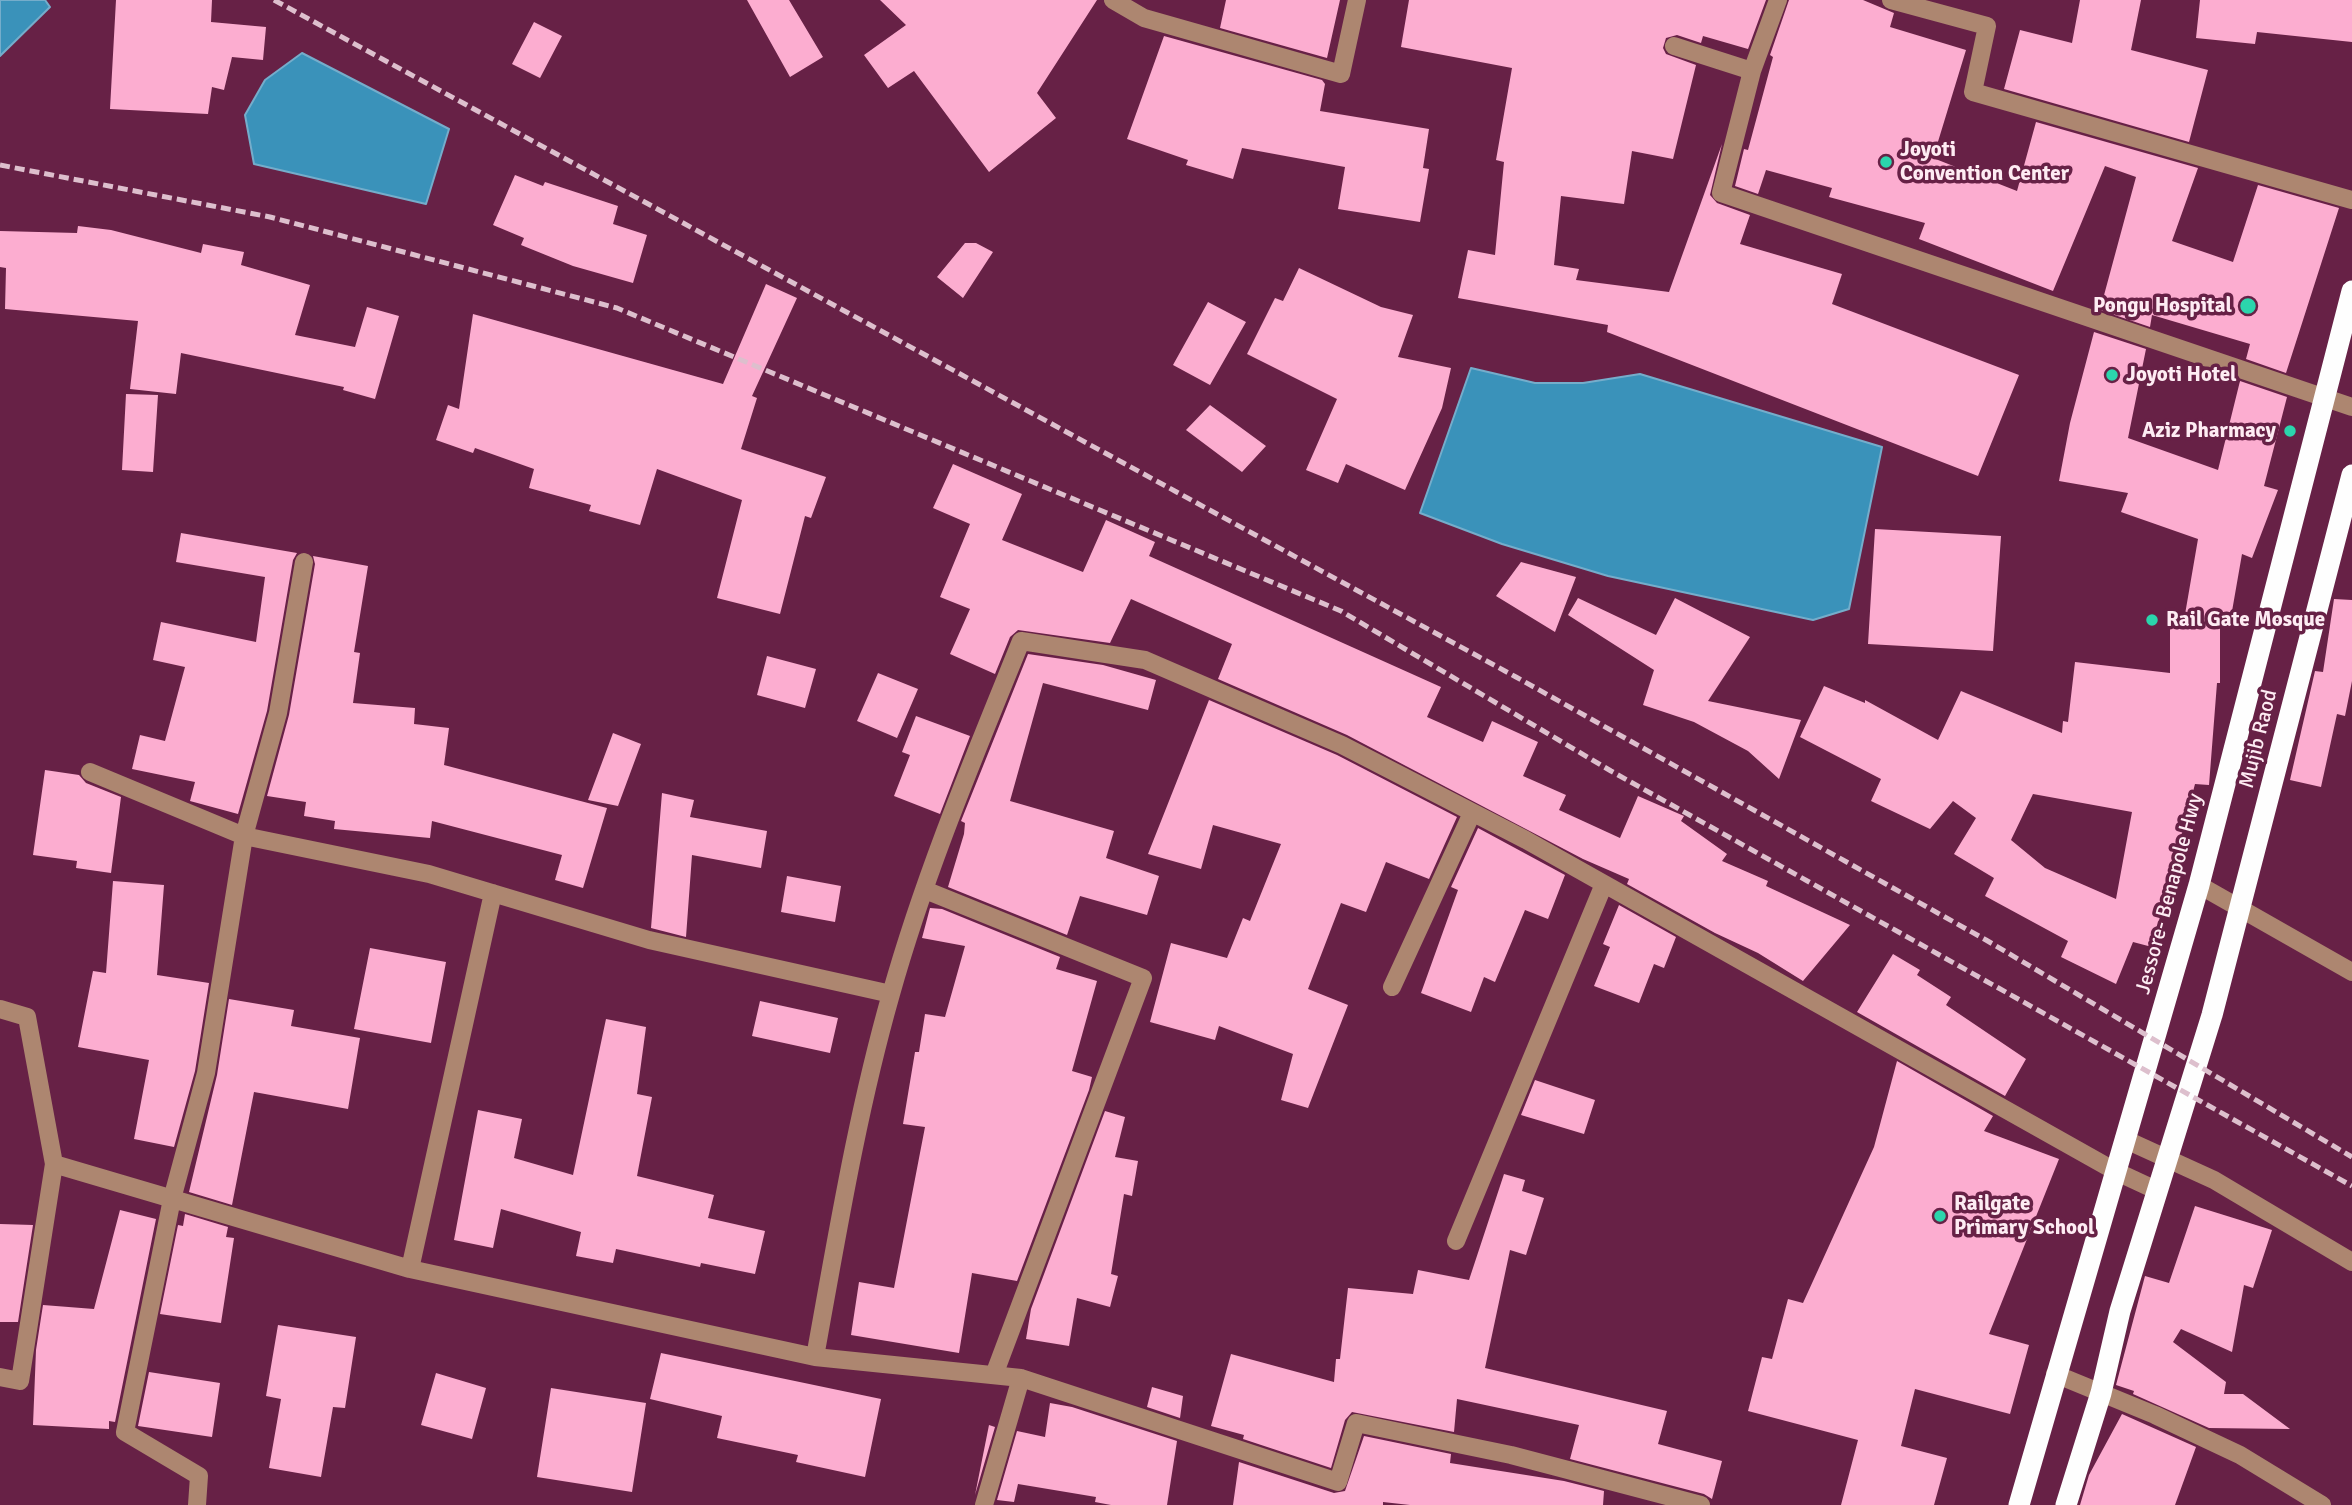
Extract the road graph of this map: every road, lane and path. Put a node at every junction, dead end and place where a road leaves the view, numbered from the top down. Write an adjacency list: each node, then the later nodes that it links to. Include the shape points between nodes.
1 (1113, 0): 2 (street, via 1144,18 1341,74)
2 (1357, 0)
3 (1778, 0): 6 (street)
4 (1891, 0): 7 (street, via 1987,26 1973,92)
5 (1674, 46): 6 (street)
6 (1752, 71): 9 (street, via 1721,193)
7 (2352, 200)
8 (2352, 291): 9 (highway, Jessore- Benapole Hwy)
9 (2323, 397): 10 (street); 17 (highway, Jessore- Benapole Hwy)
10 (2352, 407)
11 (2352, 475): 20 (highway, Mujib Raod)
12 (304, 562): 15 (street, via 278,713)
13 (90, 772): 15 (street)
14 (1472, 813): 16 (street); 18 (street, via 1342,745 1145,660 1021,641); 22 (street)
15 (244, 836): 19 (street, via 429,874); 30 (street, via 206,1073)
16 (1604, 884): 28 (street); 31 (street)
17 (2199, 885): 20 (street); 25 (highway, Jessore- Benapole Hwy)
18 (925, 890): 23 (street); 36 (street, via 1143,978)
19 (493, 893): 23 (street, via 649,940); 33 (street)
20 (2241, 908): 21 (street); 26 (highway, Mujib Raod)
21 (2352, 972)
22 (1391, 987)
23 (891, 994): 34 (street, via 846,1185)
24 (0, 1009): 27 (street, via 27,1017)
25 (2124, 1139): 26 (street); 28 (highway, Jessore- Benapole Hwy)
26 (2169, 1158): 29 (highway); 32 (street)
27 (54, 1164): 30 (street); 37 (street, via 20,1381)
28 (2115, 1171): 29 (street); 35 (highway, Jessore- Benapole Hwy)
29 (2158, 1191): 39 (highway, via 2120,1311)
30 (172, 1199): 33 (street); 40 (street, via 125,1433 199,1476)
31 (1456, 1241)
32 (2352, 1262)
33 (410, 1269): 34 (street)
34 (815, 1357): 36 (street)
35 (2055, 1374): 39 (street); 43 (highway, Jessore- Benapole Hwy)
36 (994, 1376): 38 (street)
37 (0, 1377)
38 (1021, 1378): 41 (street); 42 (street, via 1338,1482 1356,1423 1511,1455)
39 (2101, 1393): 44 (highway); 45 (street, via 2240,1455)
40 (197, 1505)
41 (984, 1505)
42 (1701, 1505)
43 (2019, 1505)
44 (2066, 1505)
45 (2322, 1505)

